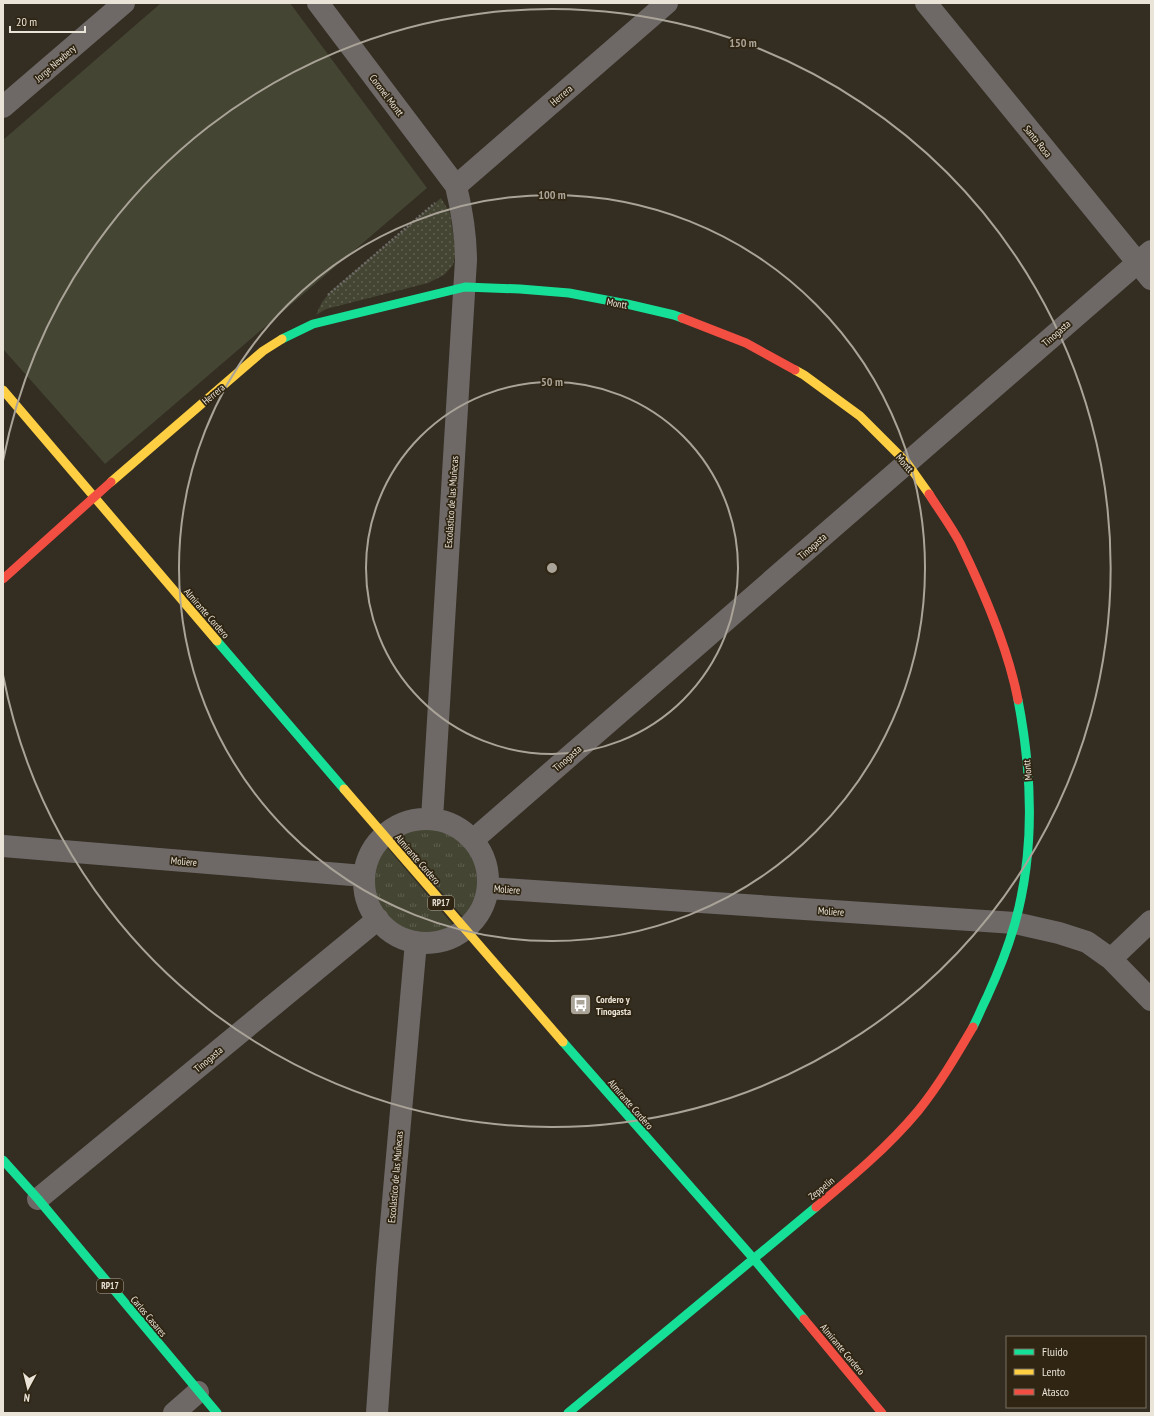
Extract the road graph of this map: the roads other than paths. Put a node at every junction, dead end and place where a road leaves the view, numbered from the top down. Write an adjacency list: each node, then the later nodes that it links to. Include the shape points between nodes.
1 (124, 3): 5 (street, Jorge Newbery)
2 (318, 3): 6 (street, Coronel Montt)
3 (667, 3): 6 (street, Herrera)
4 (926, 3): 7 (street, Santa Rosa)
5 (3, 107)
6 (456, 186): 8 (street, Escolástico de las Muñecas, via 466,238)
7 (1147, 264): 10 (street, Tinogasta)
8 (465, 287): 10 (street, Montt, via 569,293 627,304 674,316 746,343 804,375 860,416); 11 (street, Herrera, via 312,324 286,336 263,351); 13 (street, Escolástico de las Muñecas)
9 (3, 390): 11 (street, Almirante Cordero / RP17)
10 (907, 463): 15 (street, Tinogasta); 21 (street, Montt, via 959,542 995,624 1015,684 1024,730 1029,818 1023,885)
11 (93, 497): 12 (street, Herrera); 14 (street, Almirante Cordero / RP17)
12 (3, 579)
13 (432, 820): 14 (street, via 415,820 399,825); 15 (street, via 447,823)
14 (384, 836): 17 (street, via 367,860); 22 (street, Almirante Cordero / RP17)
15 (473, 840): 18 (street, via 485,863)
16 (3, 846): 17 (street, Moliere)
17 (364, 876): 19 (street, via 369,906)
18 (488, 888): 21 (street, Moliere); 22 (street, via 476,918)
19 (378, 920): 23 (street, via 388,930); 27 (street, Tinogasta)
20 (1151, 921): 24 (street)
21 (1015, 923): 24 (street, Moliere, via 1087,942); 28 (street, Zeppelin, via 997,975 974,1025 950,1066 918,1111 882,1150)
22 (464, 929): 23 (street, via 449,938 433,942); 28 (street, Almirante Cordero / RP17)
23 (416, 942): 32 (street, Escolástico de las Muñecas)
24 (1111, 959): 25 (street)
25 (1151, 1000)
26 (3, 1160): 27 (street, Carlos Casares / RP17)
27 (38, 1199): 29 (street, Carlos Casares / RP17)
28 (753, 1258): 33 (street, Zeppelin); 34 (street, Almirante Cordero / RP17)
29 (198, 1392): 30 (street); 31 (street, Carlos Casares / RP17)
30 (174, 1413)
31 (217, 1413)
32 (377, 1413)
33 (568, 1413)
34 (882, 1413)

